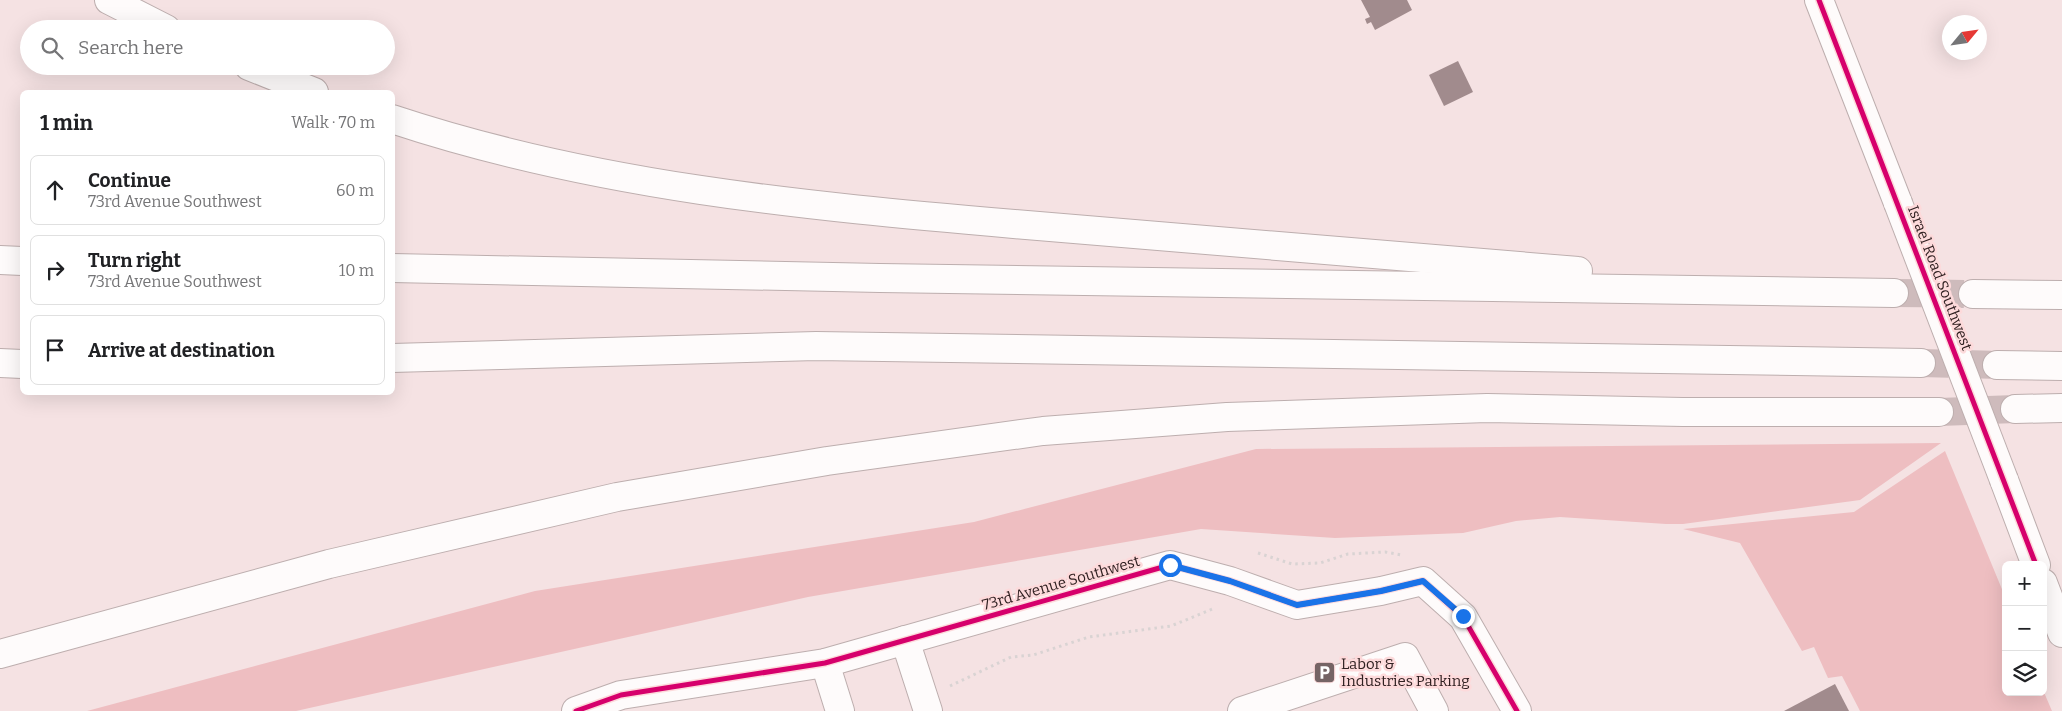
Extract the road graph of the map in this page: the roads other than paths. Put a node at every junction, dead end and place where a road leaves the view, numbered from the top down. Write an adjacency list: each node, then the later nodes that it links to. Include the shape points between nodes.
1 (109, 0): 3 (main road)
2 (1820, 0): 23 (main road, Israel Road Southwest, bridge)
3 (148, 20)
4 (272, 75): 5 (main road)
5 (309, 90)
6 (395, 120): 10 (main road, via 504,152 595,173 786,202 1089,231)
7 (0, 260): 8 (main road)
8 (20, 261)
9 (395, 268): 10 (main road)
10 (1824, 292): 11 (main road)
11 (1894, 293)
12 (1973, 294): 13 (main road)
13 (2062, 295)
14 (395, 358): 16 (main road, via 816,346)
15 (0, 363): 17 (main road)
16 (1921, 363)
17 (20, 364)
18 (1997, 365): 19 (main road)
19 (2062, 366)
20 (2062, 408): 21 (main road)
21 (2015, 410)
22 (1938, 412): 27 (main road, via 1487,408 1227,417 1043,431 617,497 329,564)
23 (2034, 561)
24 (2047, 594): 25 (main road)
25 (2062, 633)
26 (905, 640): 28 (main road, 73rd Avenue Southwest); 31 (main road); 34 (main road, 73rd Avenue Southwest, via 1170,565 1230,581 1297,605 1423,581 1463,616)
27 (0, 654)
28 (824, 663): 29 (main road, 73rd Avenue Southwest, via 620,695); 30 (main road)
29 (576, 711)
30 (840, 711)
31 (928, 711)
32 (1242, 711): 33 (main road, via 1404,657)
33 (1434, 711)
34 (1518, 711)

